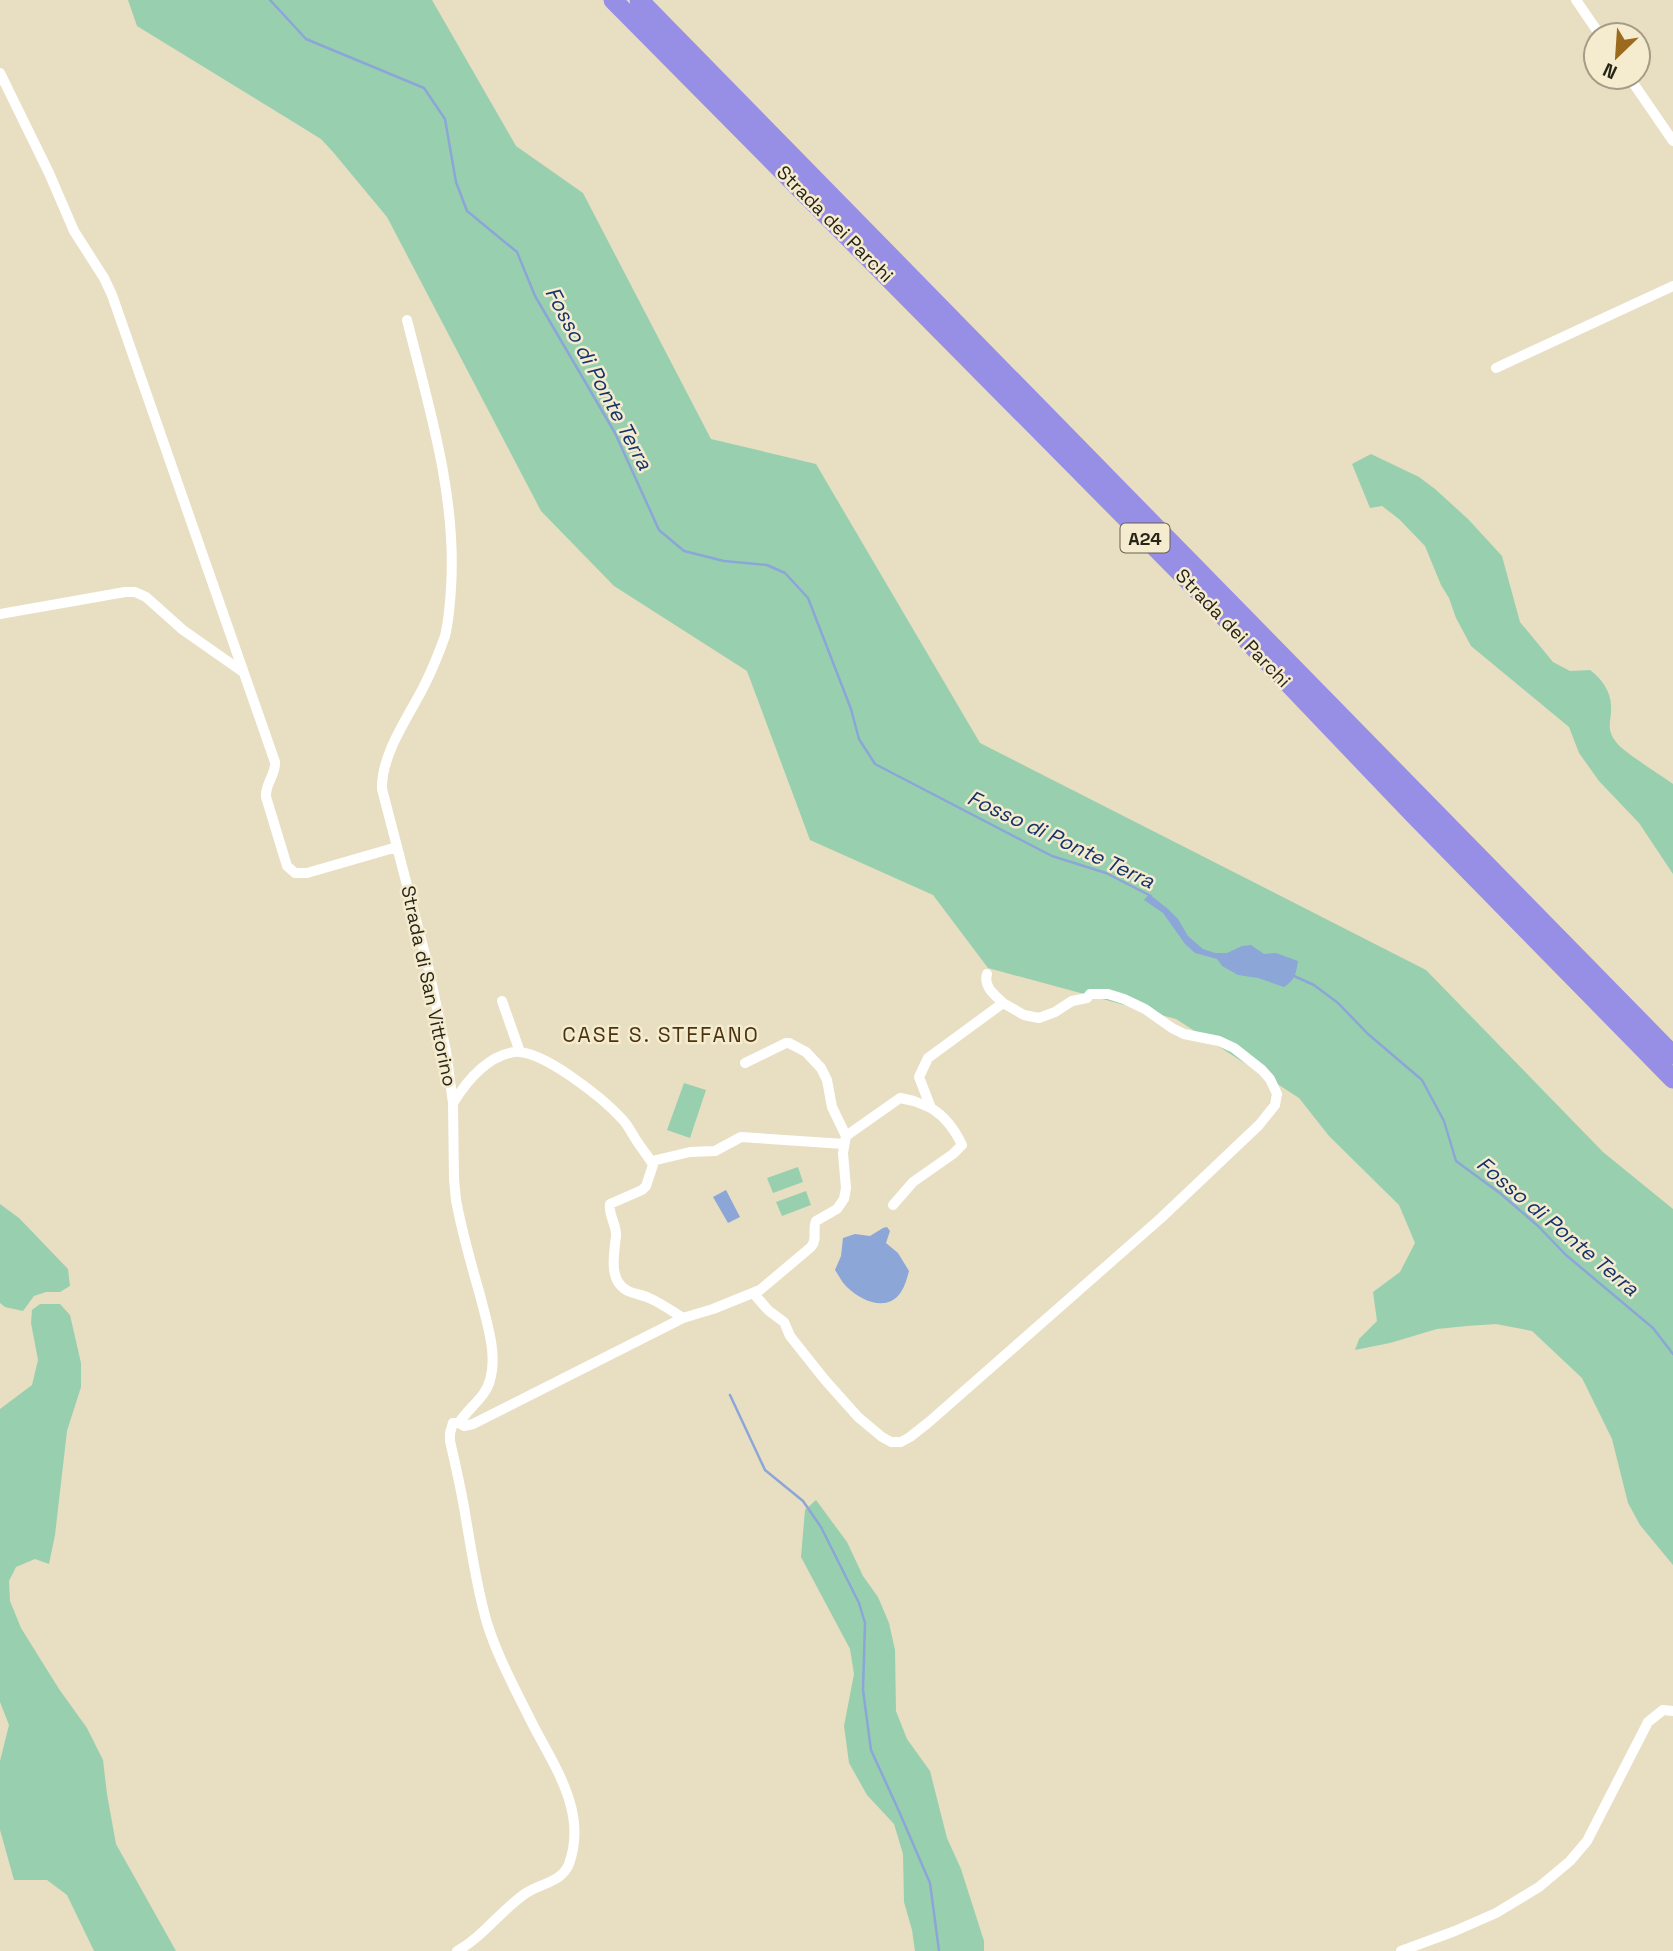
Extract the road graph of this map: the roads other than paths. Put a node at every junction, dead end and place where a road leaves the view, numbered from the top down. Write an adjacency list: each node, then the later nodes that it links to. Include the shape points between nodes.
1 (613, 0): 20 (highway, Strada dei Parchi / A24, via 1240,633)
2 (639, 0): 18 (highway, Strada dei Parchi / A24)
3 (1576, 0): 4 (street)
4 (1590, 21)
5 (0, 73): 12 (street, via 74,231 110,289)
6 (1639, 91): 7 (street)
7 (1673, 141)
8 (1673, 286): 10 (street)
9 (407, 320): 13 (street, Strada di San Vittorino, via 440,452 452,561 443,641 383,775 383,796)
10 (1496, 368)
11 (0, 614): 12 (street, via 135,592)
12 (243, 672): 13 (street, via 275,762 265,797 290,870 307,873)
13 (397, 847): 21 (street, Strada di San Vittorino, via 434,993)
14 (987, 974): 16 (street, via 990,990)
15 (502, 1001): 17 (street)
16 (1003, 1003): 22 (street, via 928,1058 919,1077); 26 (street, via 1027,1017 1039,1018 1090,994 1124,999 1181,1033 1237,1050 1270,1079 1277,1094 1275,1105 1161,1218 904,1441 889,1441 865,1423 807,1358 784,1322)
17 (520, 1052): 21 (street, via 502,1055 486,1065); 24 (street, via 559,1068 614,1111)
18 (1673, 1055)
19 (745, 1063): 23 (street, via 789,1043 806,1052 826,1076)
20 (1673, 1079)
21 (453, 1103): 28 (street, Strada di San Vittorino, via 456,1200 492,1356 486,1389)
22 (931, 1108): 23 (street, via 900,1098); 25 (street, via 962,1145 913,1182)
23 (845, 1140): 24 (street, via 741,1137 715,1151); 26 (street, via 843,1201 817,1221 811,1247)
24 (652, 1161): 27 (street, via 653,1169 642,1190 610,1204 616,1230 615,1278 626,1290)
25 (893, 1205)
26 (753, 1293): 27 (street)
27 (683, 1318): 28 (street, via 473,1424)
28 (459, 1423): 30 (street, Strada di San Vittorino, via 452,1425 450,1441 485,1616 503,1663 568,1792 573,1836 570,1859 561,1875 524,1895)
29 (1673, 1711): 31 (street, via 1658,1713 1646,1724 1587,1841 1570,1861 1502,1910)
30 (457, 1951)
31 (1401, 1951)

